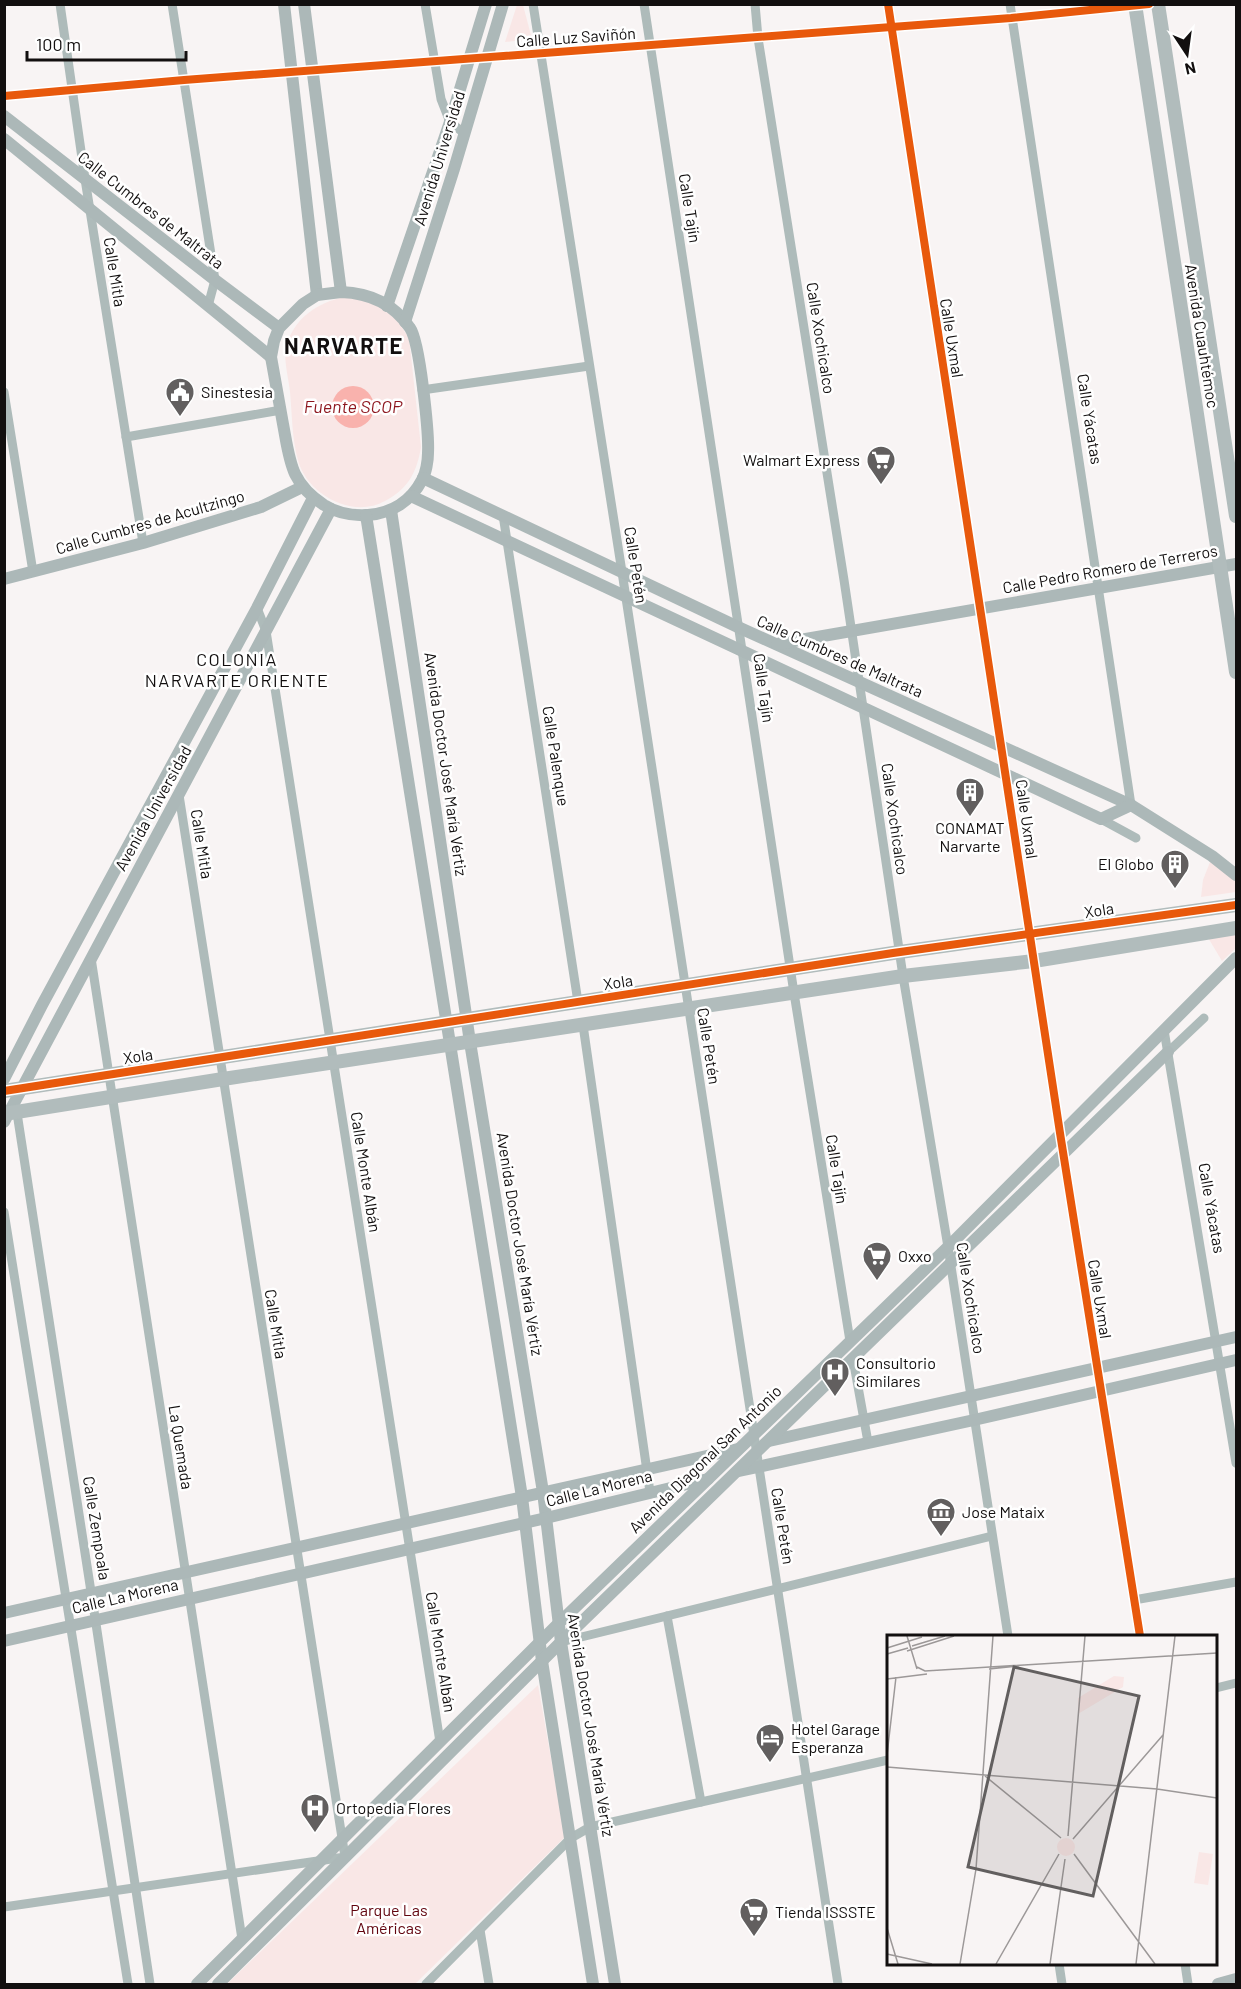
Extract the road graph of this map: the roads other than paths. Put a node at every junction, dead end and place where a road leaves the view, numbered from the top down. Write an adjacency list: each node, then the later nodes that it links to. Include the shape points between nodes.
1 (60, 4): 26 (street, Calle Mitla)
2 (172, 4): 25 (street)
3 (284, 4): 24 (main road)
4 (304, 4): 23 (main road)
5 (425, 4): 22 (street)
6 (486, 4): 21 (main road, Avenida Universidad)
7 (503, 4): 20 (main road, Avenida Universidad)
8 (533, 4): 19 (street, Calle Petén)
9 (644, 4): 18 (street, Calle Tajín)
10 (755, 4): 17 (street, Calle Xochicalco)
11 (888, 4): 16 (street, Calle Uxmal)
12 (1010, 4): 15 (street, Calle Yácatas)
13 (1158, 4): 55 (main road, Avenida Cuauhtémoc)
14 (1139, 5): 15 (street, Calle Luz Saviñón); 59 (main road, Avenida Cuauhtémoc)
15 (1011, 18): 16 (street, Calle Luz Saviñón); 63 (street, Calle Yácatas)
16 (890, 26): 17 (street, Calle Luz Saviñón); 66 (street, Calle Uxmal)
17 (758, 38): 18 (street, Calle Luz Saviñón); 69 (street, Calle Xochicalco)
18 (650, 45): 19 (street, Calle Luz Saviñón); 67 (street, Calle Tajín)
19 (542, 54): 20 (street, Calle Luz Saviñón); 42 (street, Calle Petén)
20 (486, 58): 21 (street, Calle Luz Saviñón); 30 (main road, Avenida Universidad)
21 (469, 59): 22 (street, Calle Luz Saviñón); 29 (main road, Avenida Universidad)
22 (434, 61): 23 (street, Calle Luz Saviñón); 29 (street)
23 (312, 70): 24 (street, Calle Luz Saviñón); 35 (main road)
24 (291, 72): 25 (street, Calle Luz Saviñón); 36 (main road)
25 (184, 80): 26 (street, Calle Luz Saviñón); 34 (street)
26 (74, 91): 27 (street, Calle Luz Saviñón); 32 (street, Calle Mitla)
27 (4, 96)
28 (4, 116): 32 (main road, Calle Cumbres de Maltrata)
29 (450, 122): 30 (street); 38 (main road, Avenida Universidad)
30 (465, 134): 39 (main road, Avenida Universidad)
31 (4, 139): 33 (main road)
32 (85, 179): 33 (street, Calle Mitla); 34 (main road, Calle Cumbres de Maltrata)
33 (90, 209): 37 (main road); 46 (street, Calle Mitla)
34 (215, 280): 37 (street); 40 (main road, Calle Cumbres de Maltrata)
35 (341, 292): 36 (main road); 38 (main road, via 371,296)
36 (317, 295): 40 (main road)
37 (208, 306): 41 (main road)
38 (387, 306): 39 (main road)
39 (405, 322): 43 (main road, via 415,336)
40 (279, 328): 41 (main road)
41 (271, 357): 45 (main road)
42 (589, 366): 43 (street); 61 (street, Calle Petén)
43 (422, 390): 47 (main road, via 428,440)
44 (4, 392): 60 (street)
45 (280, 410): 46 (street); 48 (main road, via 291,464)
46 (126, 437): 57 (street, Calle Mitla)
47 (423, 478): 49 (main road); 54 (main road, Calle Cumbres de Maltrata)
48 (302, 487): 50 (main road); 57 (main road, Calle Cumbres de Acultzingo, via 261,507)
49 (411, 496): 52 (main road); 56 (main road)
50 (313, 498): 51 (main road); 65 (main road, Avenida Universidad)
51 (331, 509): 53 (main road); 68 (main road, Avenida Universidad)
52 (391, 510): 53 (main road); 100 (main road, Avenida Doctor José María Vértiz)
53 (366, 515): 101 (main road)
54 (503, 515): 56 (street, Calle Palenque); 61 (main road, Calle Cumbres de Maltrata)
55 (1236, 516)
56 (508, 542): 64 (main road); 95 (street, Calle Palenque)
57 (142, 543): 60 (main road, Calle Cumbres de Acultzingo)
58 (1236, 564): 59 (main road, Calle Pedro Romero de Terreros)
59 (1221, 567): 63 (main road, Calle Pedro Romero de Terreros); 72 (main road, Avenida Cuauhtémoc)
60 (33, 572): 62 (main road, Calle Cumbres de Acultzingo)
61 (622, 572): 64 (street, Calle Petén); 67 (main road, Calle Cumbres de Maltrata)
62 (4, 579)
63 (1099, 588): 66 (main road, Calle Pedro Romero de Terreros); 80 (street, Calle Yácatas)
64 (626, 597): 71 (main road); 93 (street, Calle Petén)
65 (257, 608): 68 (street, Calle Monte Albán); 75 (main road, Avenida Universidad)
66 (980, 608): 69 (main road, Calle Pedro Romero de Terreros); 77 (street, Calle Uxmal)
67 (740, 628): 70 (main road, Calle Cumbres de Maltrata); 71 (street, Calle Tajín)
68 (266, 631): 76 (main road, Avenida Universidad); 104 (street, Calle Monte Albán)
69 (852, 631): 70 (main road, Calle Pedro Romero de Terreros); 73 (street, Calle Xochicalco)
70 (775, 644): 73 (main road, Calle Cumbres de Maltrata)
71 (743, 651): 74 (main road); 91 (street, Calle Tajín)
72 (1236, 672)
73 (860, 682): 74 (street, Calle Xochicalco); 77 (main road, Calle Cumbres de Maltrata)
74 (863, 708): 78 (main road); 87 (street, Calle Xochicalco)
75 (197, 720): 76 (main road); 96 (main road, Avenida Universidad)
76 (214, 730): 79 (main road, Avenida Universidad)
77 (1003, 749): 78 (street, Calle Uxmal); 80 (main road, Calle Cumbres de Maltrata)
78 (1006, 774): 81 (main road); 86 (street, Calle Uxmal)
79 (179, 795): 88 (main road, Avenida Universidad); 108 (street, Calle Mitla)
80 (1131, 805): 81 (main road); 83 (main road, Calle Cumbres de Maltrata)
81 (1101, 819): 82 (street)
82 (1136, 838)
83 (1236, 875)
84 (1236, 905): 86 (main road, Xola)
85 (1236, 928): 90 (main road)
86 (1029, 934): 87 (main road, Xola); 90 (street, Calle Uxmal)
87 (900, 952): 91 (main road, Xola); 92 (street, Calle Xochicalco)
88 (91, 958): 98 (main road, Avenida Universidad); 110 (street, La Quemada)
89 (1236, 958): 103 (main road, Avenida Diagonal San Antonio)
90 (1034, 961): 92 (main road); 117 (street, Calle Uxmal)
91 (791, 969): 93 (main road, Xola); 94 (street, Calle Tajín)
92 (903, 976): 94 (main road); 120 (street, Calle Xochicalco)
93 (684, 986): 95 (main road, Xola); 97 (street, Calle Petén)
94 (794, 993): 97 (main road); 123 (street, Calle Tajín)
95 (578, 1002): 100 (main road, Xola)
96 (42, 1005): 98 (main road); 111 (main road, Avenida Universidad)
97 (688, 1009): 102 (main road); 135 (street, Calle Petén)
98 (61, 1014): 113 (main road, Avenida Universidad)
99 (1204, 1018): 107 (street, Avenida Diagonal San Antonio)
100 (467, 1020): 101 (main road, Xola); 105 (main road, Avenida Doctor José María Vértiz)
101 (448, 1023): 104 (main road, Xola); 106 (main road)
102 (583, 1025): 105 (main road); 139 (street)
103 (1164, 1030): 107 (street, Calle Yácatas); 117 (main road, Avenida Diagonal San Antonio)
104 (331, 1039): 108 (main road, Xola); 109 (street, Calle Monte Albán)
105 (470, 1042): 106 (main road); 142 (main road, Avenida Doctor José María Vértiz)
106 (451, 1044): 109 (main road); 144 (main road)
107 (1168, 1052): 118 (main road, Avenida Diagonal San Antonio); 124 (street, Calle Yácatas)
108 (219, 1057): 110 (main road, Xola); 112 (street, Calle Mitla)
109 (334, 1062): 112 (main road); 147 (street, Calle Monte Albán)
110 (109, 1075): 113 (main road, Xola); 115 (street, La Quemada)
111 (4, 1079)
112 (222, 1079): 115 (main road); 149 (street, Calle Mitla)
113 (23, 1088): 114 (main road, Xola); 116 (main road, Avenida Universidad)
114 (4, 1091)
115 (112, 1096): 116 (main road); 151 (street, La Quemada)
116 (9, 1116): 155 (street, Calle Zempoala)
117 (1060, 1133): 118 (street, Calle Uxmal); 120 (main road, Avenida Diagonal San Antonio)
118 (1064, 1154): 121 (main road, Avenida Diagonal San Antonio); 128 (street, Calle Uxmal)
119 (4, 1212): 156 (street)
120 (948, 1247): 121 (street, Calle Xochicalco); 123 (main road, Avenida Diagonal San Antonio)
121 (950, 1264): 125 (main road, Avenida Diagonal San Antonio); 130 (street, Calle Xochicalco)
122 (1236, 1337): 124 (main road)
123 (850, 1341): 135 (main road, Avenida Diagonal San Antonio)
124 (1218, 1341): 127 (street, Calle Yácatas); 128 (main road)
125 (853, 1359): 131 (street); 133 (main road, Avenida Diagonal San Antonio)
126 (1236, 1360): 127 (main road, Calle La Morena)
127 (1221, 1364): 129 (main road, Calle La Morena); 137 (street, Calle Yácatas)
128 (1098, 1368): 129 (street, Calle Uxmal); 130 (main road)
129 (1101, 1391): 132 (main road, Calle La Morena); 158 (street, Calle Uxmal)
130 (971, 1396): 131 (main road); 132 (street, Calle Xochicalco)
131 (864, 1420): 133 (main road); 134 (street)
132 (975, 1420): 134 (main road, Calle La Morena); 148 (street, Calle Xochicalco)
133 (768, 1442): 135 (main road)
134 (868, 1442): 138 (main road, Calle La Morena)
135 (755, 1444): 136 (main road, Avenida Diagonal San Antonio); 138 (street, Calle Petén); 140 (main road, Avenida Diagonal San Antonio)
136 (739, 1449): 139 (main road, Calle La Morena); 141 (main road, Avenida Diagonal San Antonio)
137 (1236, 1463)
138 (759, 1466): 140 (main road, Calle La Morena); 154 (street, Calle Petén)
139 (647, 1469): 142 (main road, Calle La Morena); 143 (street)
140 (739, 1471): 141 (main road, Calle La Morena); 167 (main road, Avenida Diagonal San Antonio)
141 (709, 1478): 143 (main road, Calle La Morena); 162 (main road, Avenida Diagonal San Antonio)
142 (543, 1492): 144 (main road, Calle La Morena); 145 (main road, Avenida Doctor José María Vértiz)
143 (650, 1492): 145 (main road, Calle La Morena)
144 (522, 1497): 146 (main road); 147 (main road, Calle La Morena)
145 (546, 1518): 146 (main road, Calle La Morena); 162 (main road, Avenida Doctor José María Vértiz)
146 (525, 1522): 150 (main road, Calle La Morena); 168 (main road)
147 (405, 1523): 149 (main road, Calle La Morena); 150 (street, Calle Monte Albán)
148 (992, 1536): 154 (street); 164 (street, Calle Xochicalco)
149 (296, 1548): 151 (main road, Calle La Morena); 152 (street, Calle Mitla)
150 (409, 1549): 152 (main road, Calle La Morena); 172 (street, Calle Monte Albán)
151 (185, 1573): 155 (main road, Calle La Morena); 157 (street, La Quemada)
152 (300, 1574): 157 (main road, Calle La Morena); 178 (street, Calle Mitla)
153 (1236, 1582): 158 (street)
154 (777, 1589): 160 (street); 174 (street, Calle Petén)
155 (91, 1593): 156 (main road, Calle La Morena); 161 (street, Calle Zempoala)
156 (66, 1599): 159 (main road, Calle La Morena); 163 (street)
157 (189, 1599): 161 (main road, Calle La Morena); 181 (street, La Quemada)
158 (1134, 1600): 165 (street, Calle Uxmal)
159 (4, 1613)
160 (667, 1616): 167 (street); 175 (street)
161 (96, 1620): 163 (main road, Calle La Morena); 182 (street, Calle Zempoala)
162 (559, 1623): 167 (main road, Avenida Doctor José María Vértiz); 168 (main road, Avenida Diagonal San Antonio)
163 (70, 1626): 166 (main road, Calle La Morena); 183 (street)
164 (1008, 1635)
165 (1140, 1635)
166 (4, 1641)
167 (561, 1642): 169 (main road, Avenida Diagonal San Antonio); 176 (main road, Avenida Doctor José María Vértiz)
168 (540, 1643): 169 (main road); 172 (main road, Avenida Diagonal San Antonio)
169 (542, 1661): 177 (main road); 179 (main road, Avenida Diagonal San Antonio)
170 (1236, 1683): 171 (street)
171 (1217, 1688)
172 (440, 1742): 178 (main road, Avenida Diagonal San Antonio)
173 (887, 1760): 174 (street)
174 (807, 1779): 175 (street); 197 (street, Calle Petén)
175 (701, 1802): 176 (street)
176 (590, 1827): 177 (street); 196 (main road, Avenida Doctor José María Vértiz)
177 (571, 1838): 185 (street); 195 (main road)
178 (342, 1840): 179 (street, Calle Mitla); 180 (main road, Avenida Diagonal San Antonio)
179 (345, 1857): 180 (street); 192 (main road, Avenida Diagonal San Antonio)
180 (321, 1861): 181 (street); 186 (main road, Avenida Diagonal San Antonio)
181 (233, 1874): 182 (street); 186 (street, La Quemada)
182 (136, 1888): 183 (street); 190 (street, Calle Zempoala)
183 (113, 1891): 184 (street); 189 (street)
184 (4, 1907)
185 (480, 1930): 193 (street); 194 (street)
186 (242, 1939): 191 (main road, Avenida Diagonal San Antonio)
187 (1059, 1965): 198 (street)
188 (1185, 1965): 199 (street)
189 (128, 1984)
190 (150, 1984)
191 (197, 1984)
192 (218, 1984)
193 (426, 1984)
194 (489, 1984)
195 (593, 1984)
196 (615, 1984)
197 (838, 1984)
198 (1062, 1984)
199 (1188, 1984)

